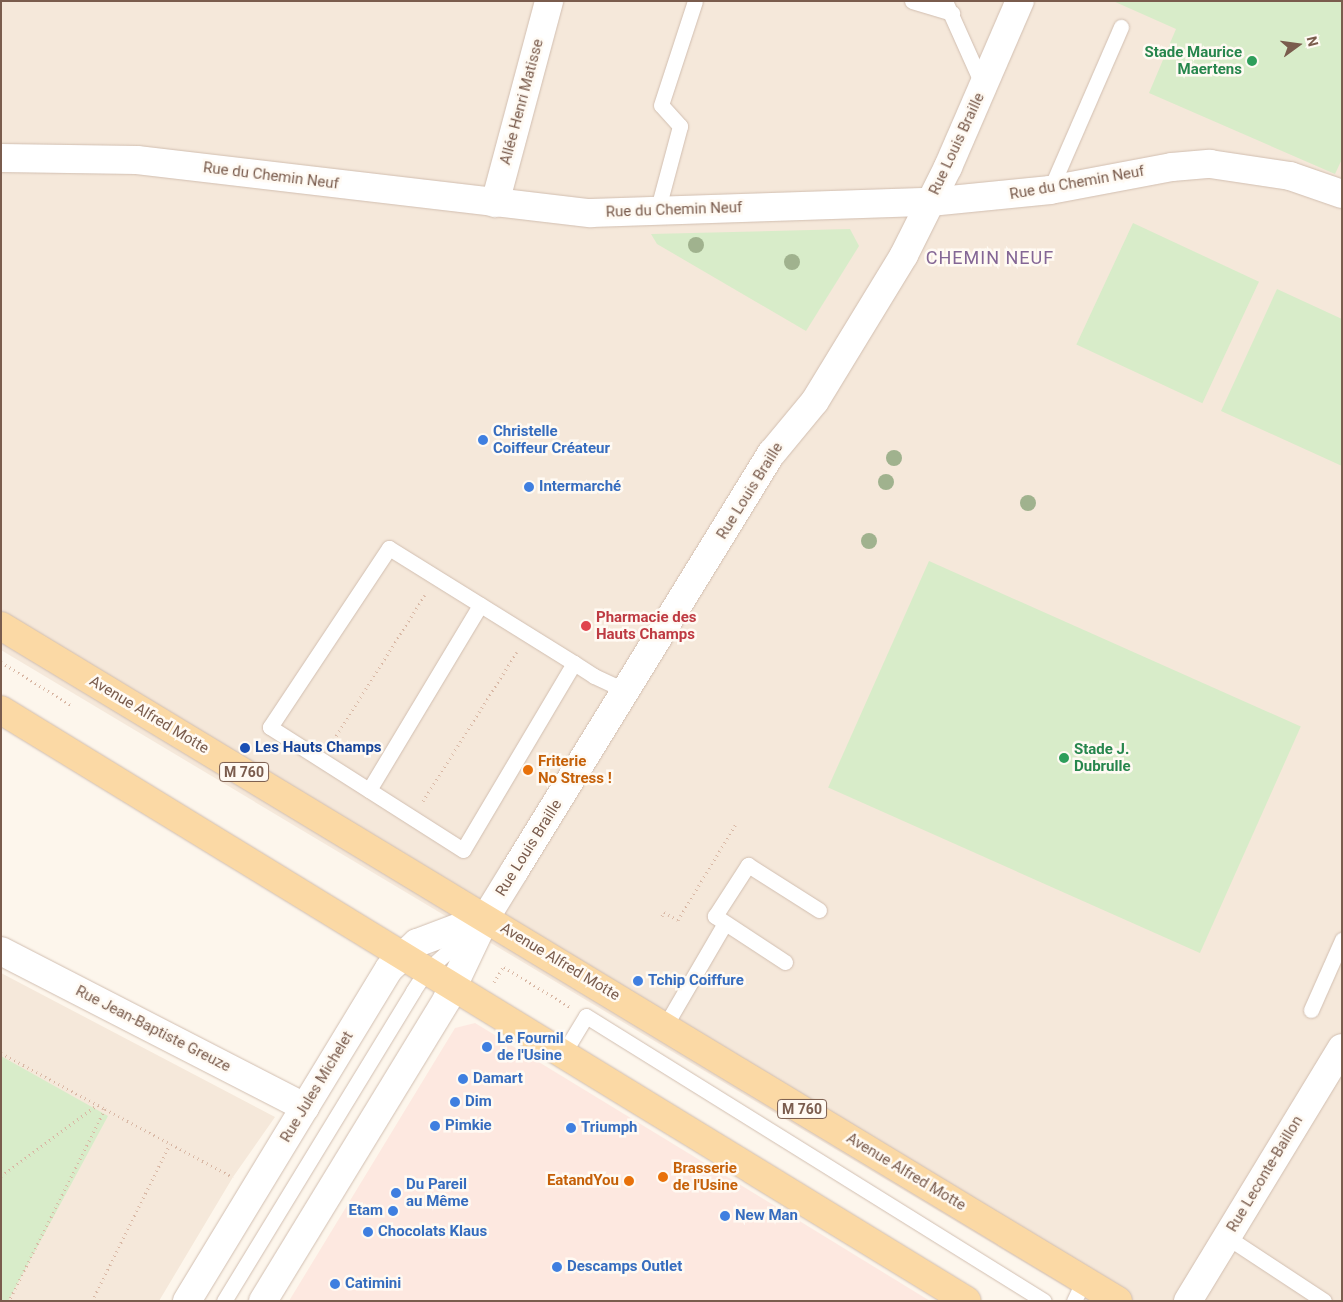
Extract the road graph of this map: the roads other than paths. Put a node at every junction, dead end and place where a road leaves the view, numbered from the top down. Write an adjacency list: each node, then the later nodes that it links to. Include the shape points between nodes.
1 (549, 1): 12 (street, Allée Henri Matisse)
2 (695, 1): 13 (lane, via 661,105 680,126)
3 (912, 1): 5 (lane)
4 (1020, 1): 7 (street, Rue Louis Braille)
5 (948, 7): 7 (lane)
6 (1121, 27): 9 (lane)
7 (983, 86): 11 (street, Rue Louis Braille)
8 (1, 158): 12 (street, Rue du Chemin Neuf, via 129,159)
9 (1050, 190): 10 (street, Rue du Chemin Neuf, via 1172,167 1210,164 1290,176); 11 (street, Rue du Chemin Neuf)
10 (1342, 194)
11 (930, 202): 13 (street, Rue du Chemin Neuf); 17 (street, Rue Louis Braille, via 904,255 815,401 772,453)
12 (495, 203): 13 (street, Rue du Chemin Neuf, via 591,213)
13 (657, 212)
14 (480, 605): 16 (lane); 19 (lane); 19 (lane, via 389,548 270,727)
15 (1, 626): 21 (main road, Avenue Alfred Motte / M 760)
16 (574, 663): 17 (lane); 19 (lane, via 463,850)
17 (626, 691): 21 (street, Rue Louis Braille)
18 (3, 716): 25 (main road)
19 (369, 790)
20 (819, 910): 22 (lane, via 748,865 715,916)
21 (486, 917): 25 (street, Rue Jules Michelet, via 434,935); 27 (lane); 28 (street); 30 (main road, Avenue Alfred Motte / M 760)
22 (725, 923): 26 (lane); 30 (lane)
23 (1342, 940): 29 (lane)
24 (1, 951): 34 (street, Rue Jean-Baptiste Greuze)
25 (401, 955): 27 (main road); 34 (street, Rue Jules Michelet)
26 (786, 962)
27 (426, 971): 28 (main road); 38 (lane)
28 (453, 987): 32 (main road); 39 (street)
29 (1311, 1010)
30 (665, 1026): 36 (main road, Avenue Alfred Motte / M 760)
31 (1342, 1048): 33 (street, Rue Leconte-Baillon)
32 (562, 1054): 40 (main road); 41 (lane, via 586,1016)
33 (1332, 1086): 35 (street, Rue Leconte-Baillon)
34 (305, 1107): 37 (street, Rue Jules Michelet)
35 (1227, 1237): 43 (street, Rue Leconte-Baillon); 44 (lane)
36 (1079, 1291): 42 (main road, Avenue Alfred Motte / M 760)
37 (187, 1301)
38 (224, 1301)
39 (263, 1301)
40 (967, 1301)
41 (1044, 1301)
42 (1118, 1301)
43 (1188, 1301)
44 (1324, 1301)

